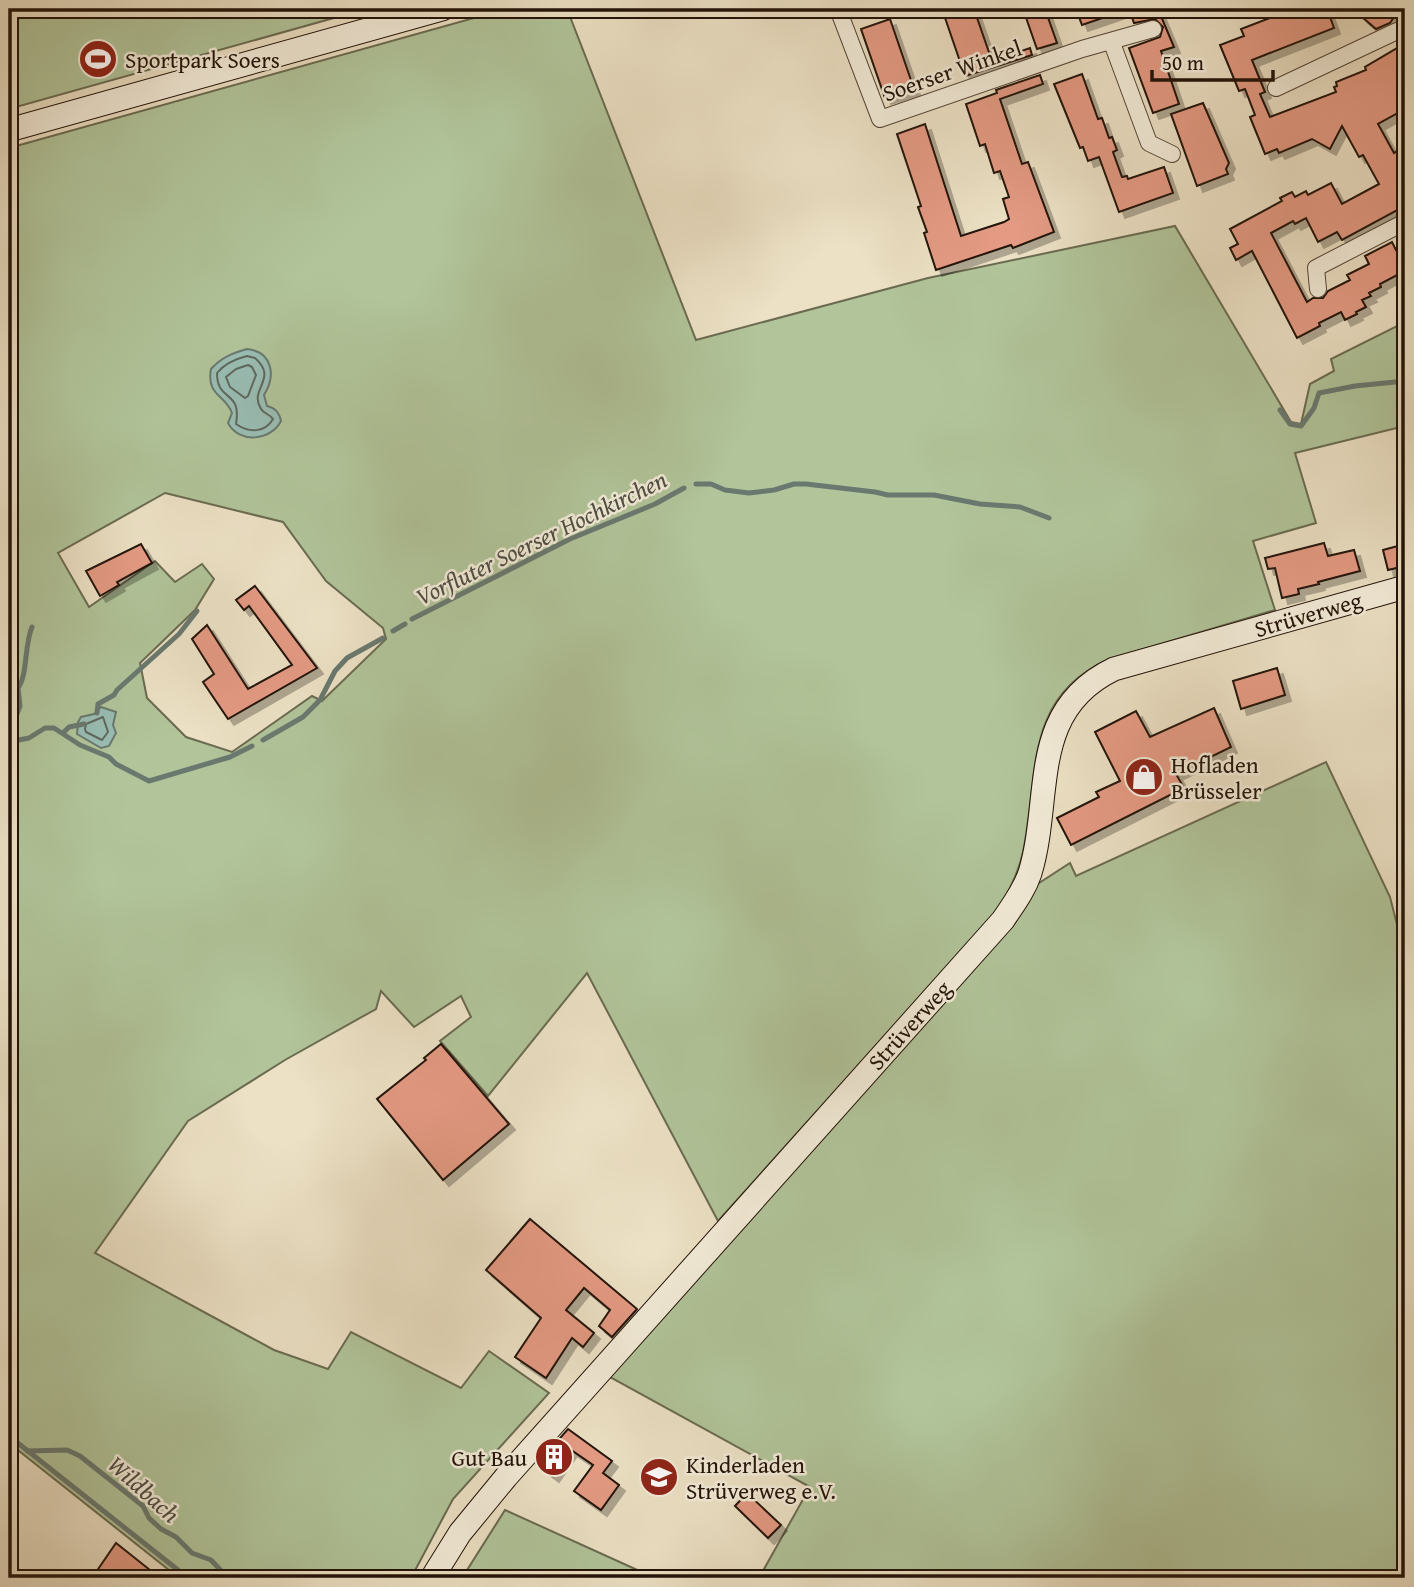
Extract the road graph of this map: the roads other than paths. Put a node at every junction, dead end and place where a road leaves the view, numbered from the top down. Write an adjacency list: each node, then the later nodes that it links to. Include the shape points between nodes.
1 (442, 9): 7 (street)
2 (838, 9): 5 (street, Soerser Winkel, via 880,119)
3 (1153, 29): 5 (street, Soerser Winkel)
4 (1405, 34): 6 (street, via 1397,31)
5 (1112, 43): 8 (street, via 1149,143)
6 (1276, 88)
7 (9, 130)
8 (1172, 154)
9 (1405, 222): 10 (street, via 1316,268)
10 (1318, 289)
11 (1405, 587): 12 (street, Strüverweg, via 1114,669 1086,686 1063,713 1051,741 1032,866 1022,893 1003,920 492,1493)
12 (432, 1578)

